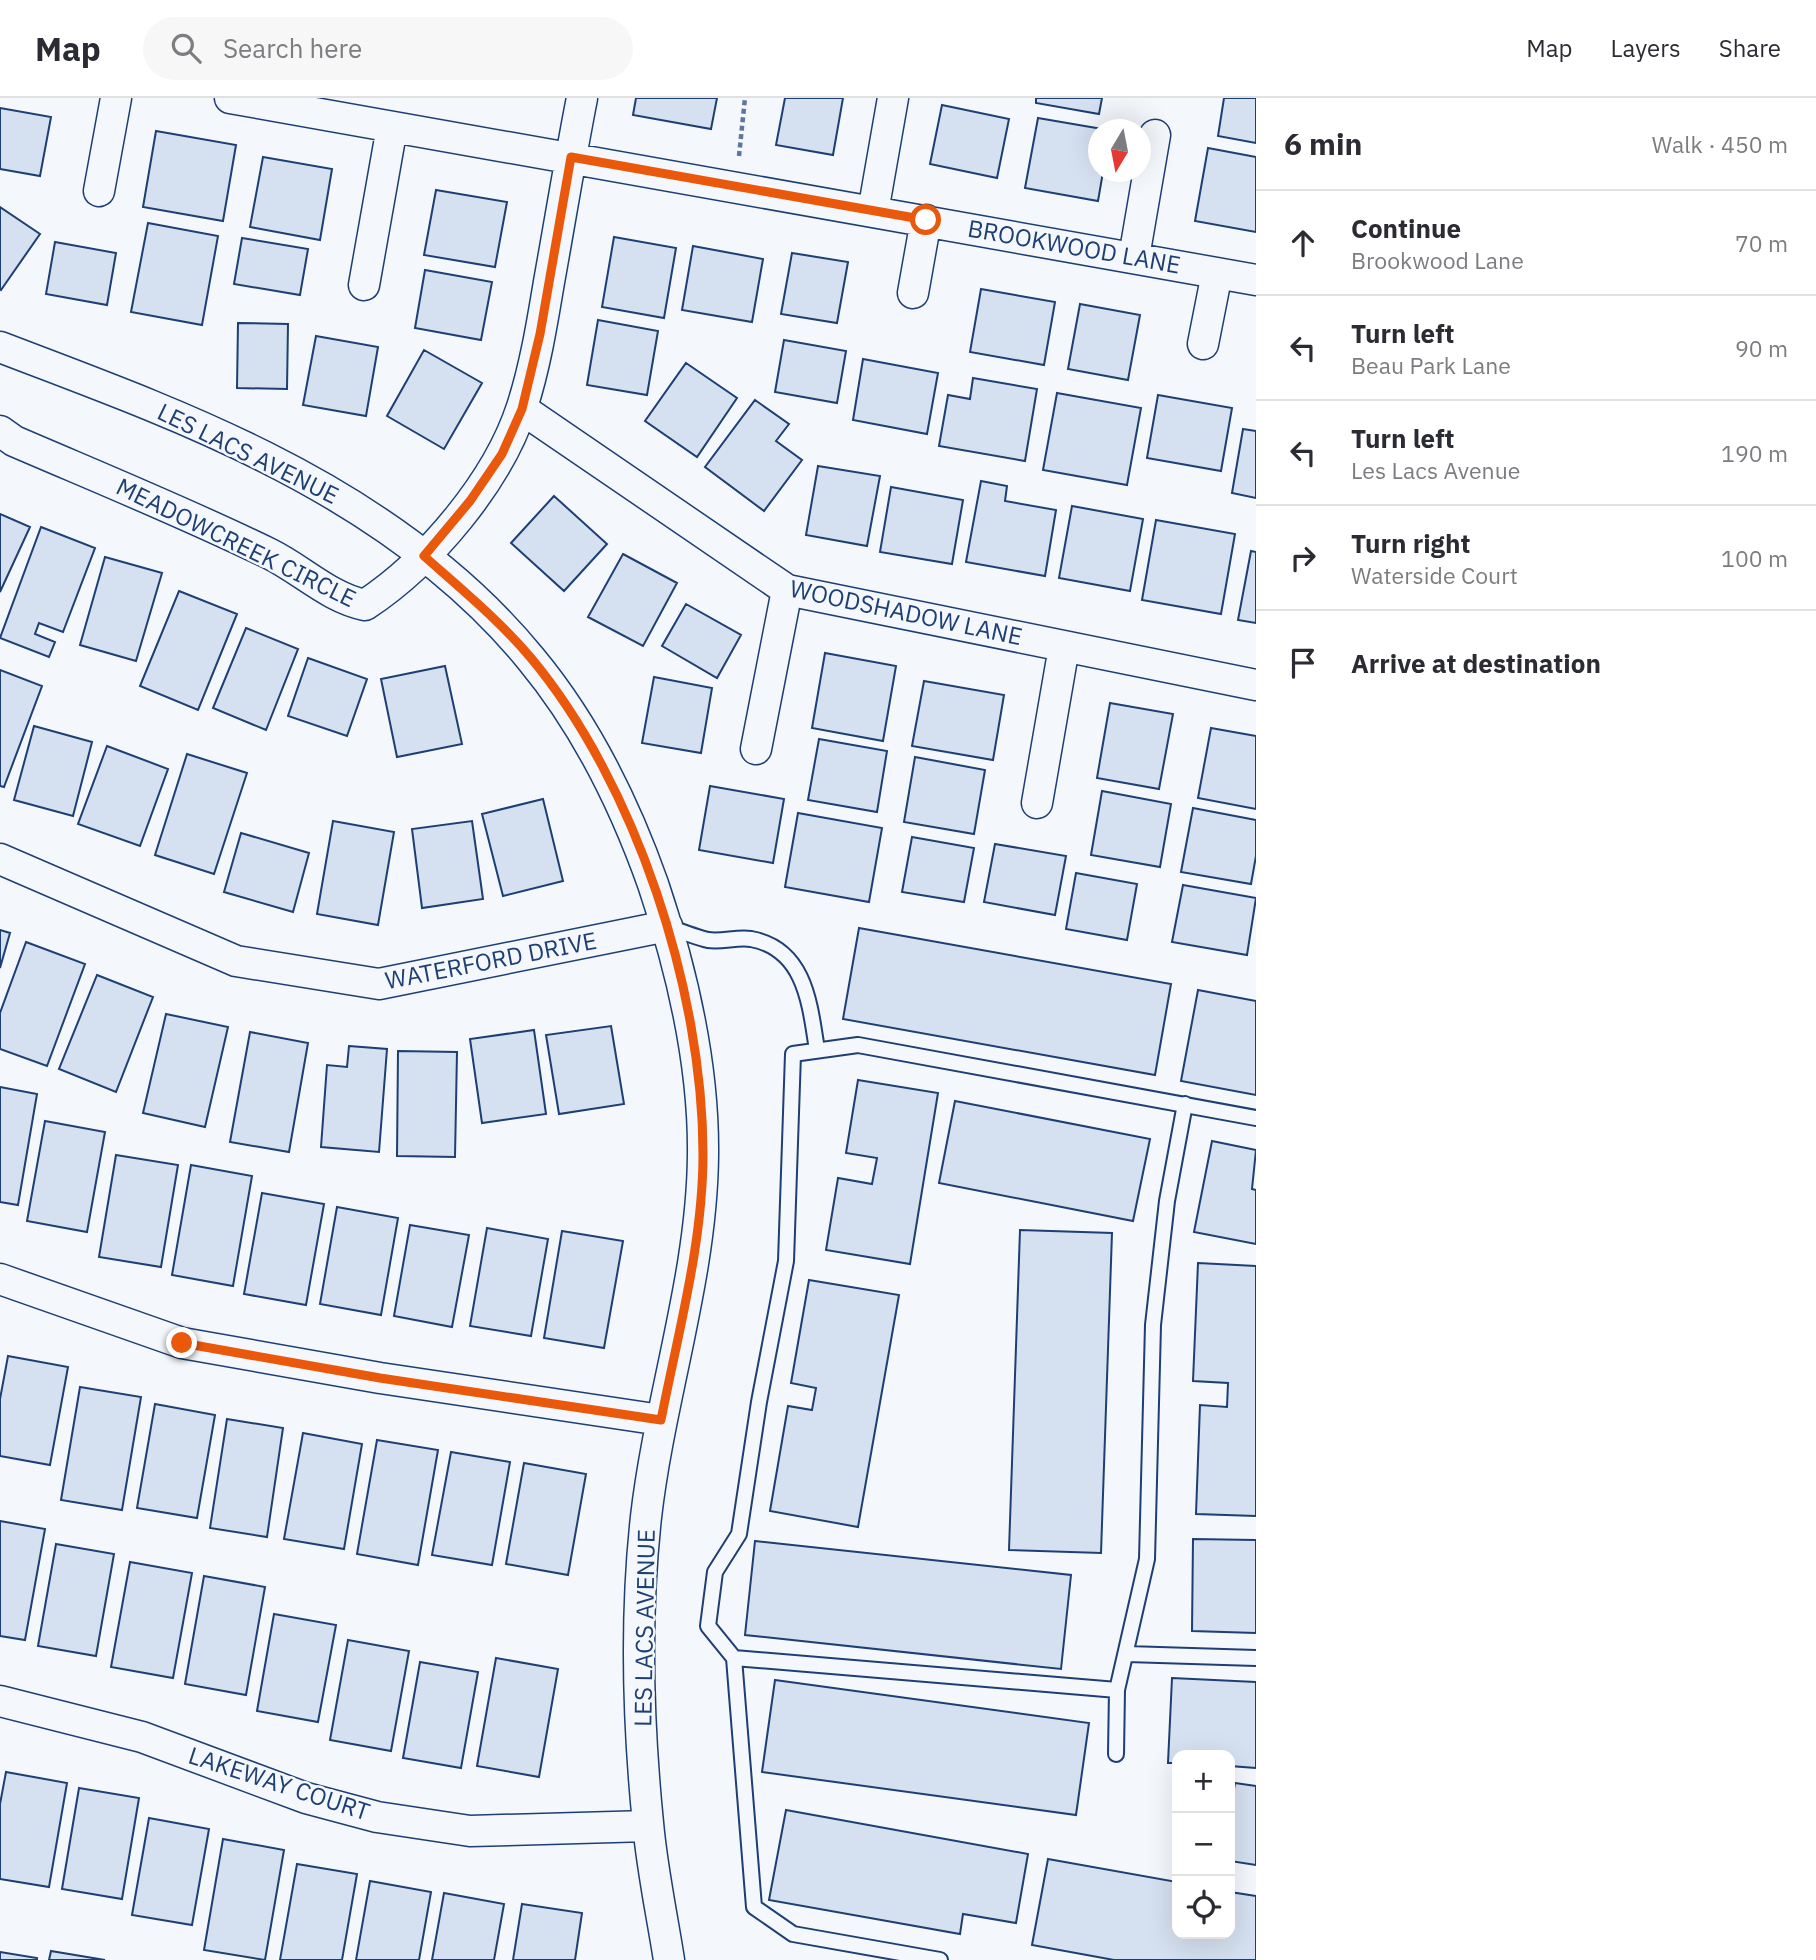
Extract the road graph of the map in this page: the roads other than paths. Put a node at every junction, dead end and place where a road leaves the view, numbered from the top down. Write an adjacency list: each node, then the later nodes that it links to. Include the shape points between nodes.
1 (116, 98): 9 (street)
2 (230, 98): 5 (street, BROOKWOOD LANE)
3 (582, 98): 8 (street)
4 (893, 98): 10 (street)
5 (291, 103): 6 (street, BROOKWOOD LANE)
6 (391, 127): 8 (street, BROOKWOOD LANE); 15 (street)
7 (1155, 135): 12 (street)
8 (571, 157): 10 (street, BROOKWOOD LANE); 19 (street)
9 (99, 191)
10 (873, 212): 11 (street, BROOKWOOD LANE)
11 (926, 220): 12 (street, BROOKWOOD LANE); 16 (street)
12 (1134, 257): 13 (street, BROOKWOOD LANE)
13 (1217, 273): 14 (street, BROOKWOOD LANE); 17 (street)
14 (1256, 280)
15 (364, 285)
16 (913, 293)
17 (1203, 344)
18 (0, 347): 21 (street, LES LACS AVENUE, via 264,457 356,508)
19 (522, 409): 21 (street, via 502,454); 22 (street, WOODSHADOW LANE)
20 (0, 431): 21 (street, MEADOWCREEK CIRCLE, via 274,556 349,602 365,605)
21 (424, 556): 28 (street, LES LACS AVENUE, via 530,657 559,696 603,768 640,849)
22 (787, 590): 23 (street, WOODSHADOW LANE); 25 (street)
23 (1064, 647): 24 (street, WOODSHADOW LANE); 26 (street)
24 (1256, 685)
25 (756, 749)
26 (1037, 803)
27 (0, 859): 28 (street, WATERFORD DRIVE, via 236,961 379,984)
28 (667, 926): 29 (lane, via 710,940 754,939 788,958 808,993); 33 (street, LES LACS AVENUE, via 686,1003 703,1154 696,1238)
29 (817, 1050): 30 (lane, via 858,1045); 35 (lane, via 793,1054 786,1261 758,1402 739,1534 715,1572 708,1626)
30 (1185, 1104): 31 (lane); 34 (lane, via 1167,1201 1153,1325 1147,1559)
31 (1256, 1118)
32 (0, 1279): 33 (street, via 182,1343)
33 (661, 1420): 40 (street, LES LACS AVENUE, via 646,1518 640,1621)
34 (1126, 1654): 36 (lane); 37 (lane)
35 (734, 1658): 37 (lane); 42 (lane, via 754,1907 793,1934)
36 (1256, 1658)
37 (1116, 1690): 39 (lane)
38 (0, 1701): 40 (street, LAKEWAY COURT, via 142,1737 306,1798 377,1817 470,1831)
39 (1116, 1754)
40 (648, 1826): 41 (street, LES LACS AVENUE)
41 (669, 1960)
42 (940, 1960)

